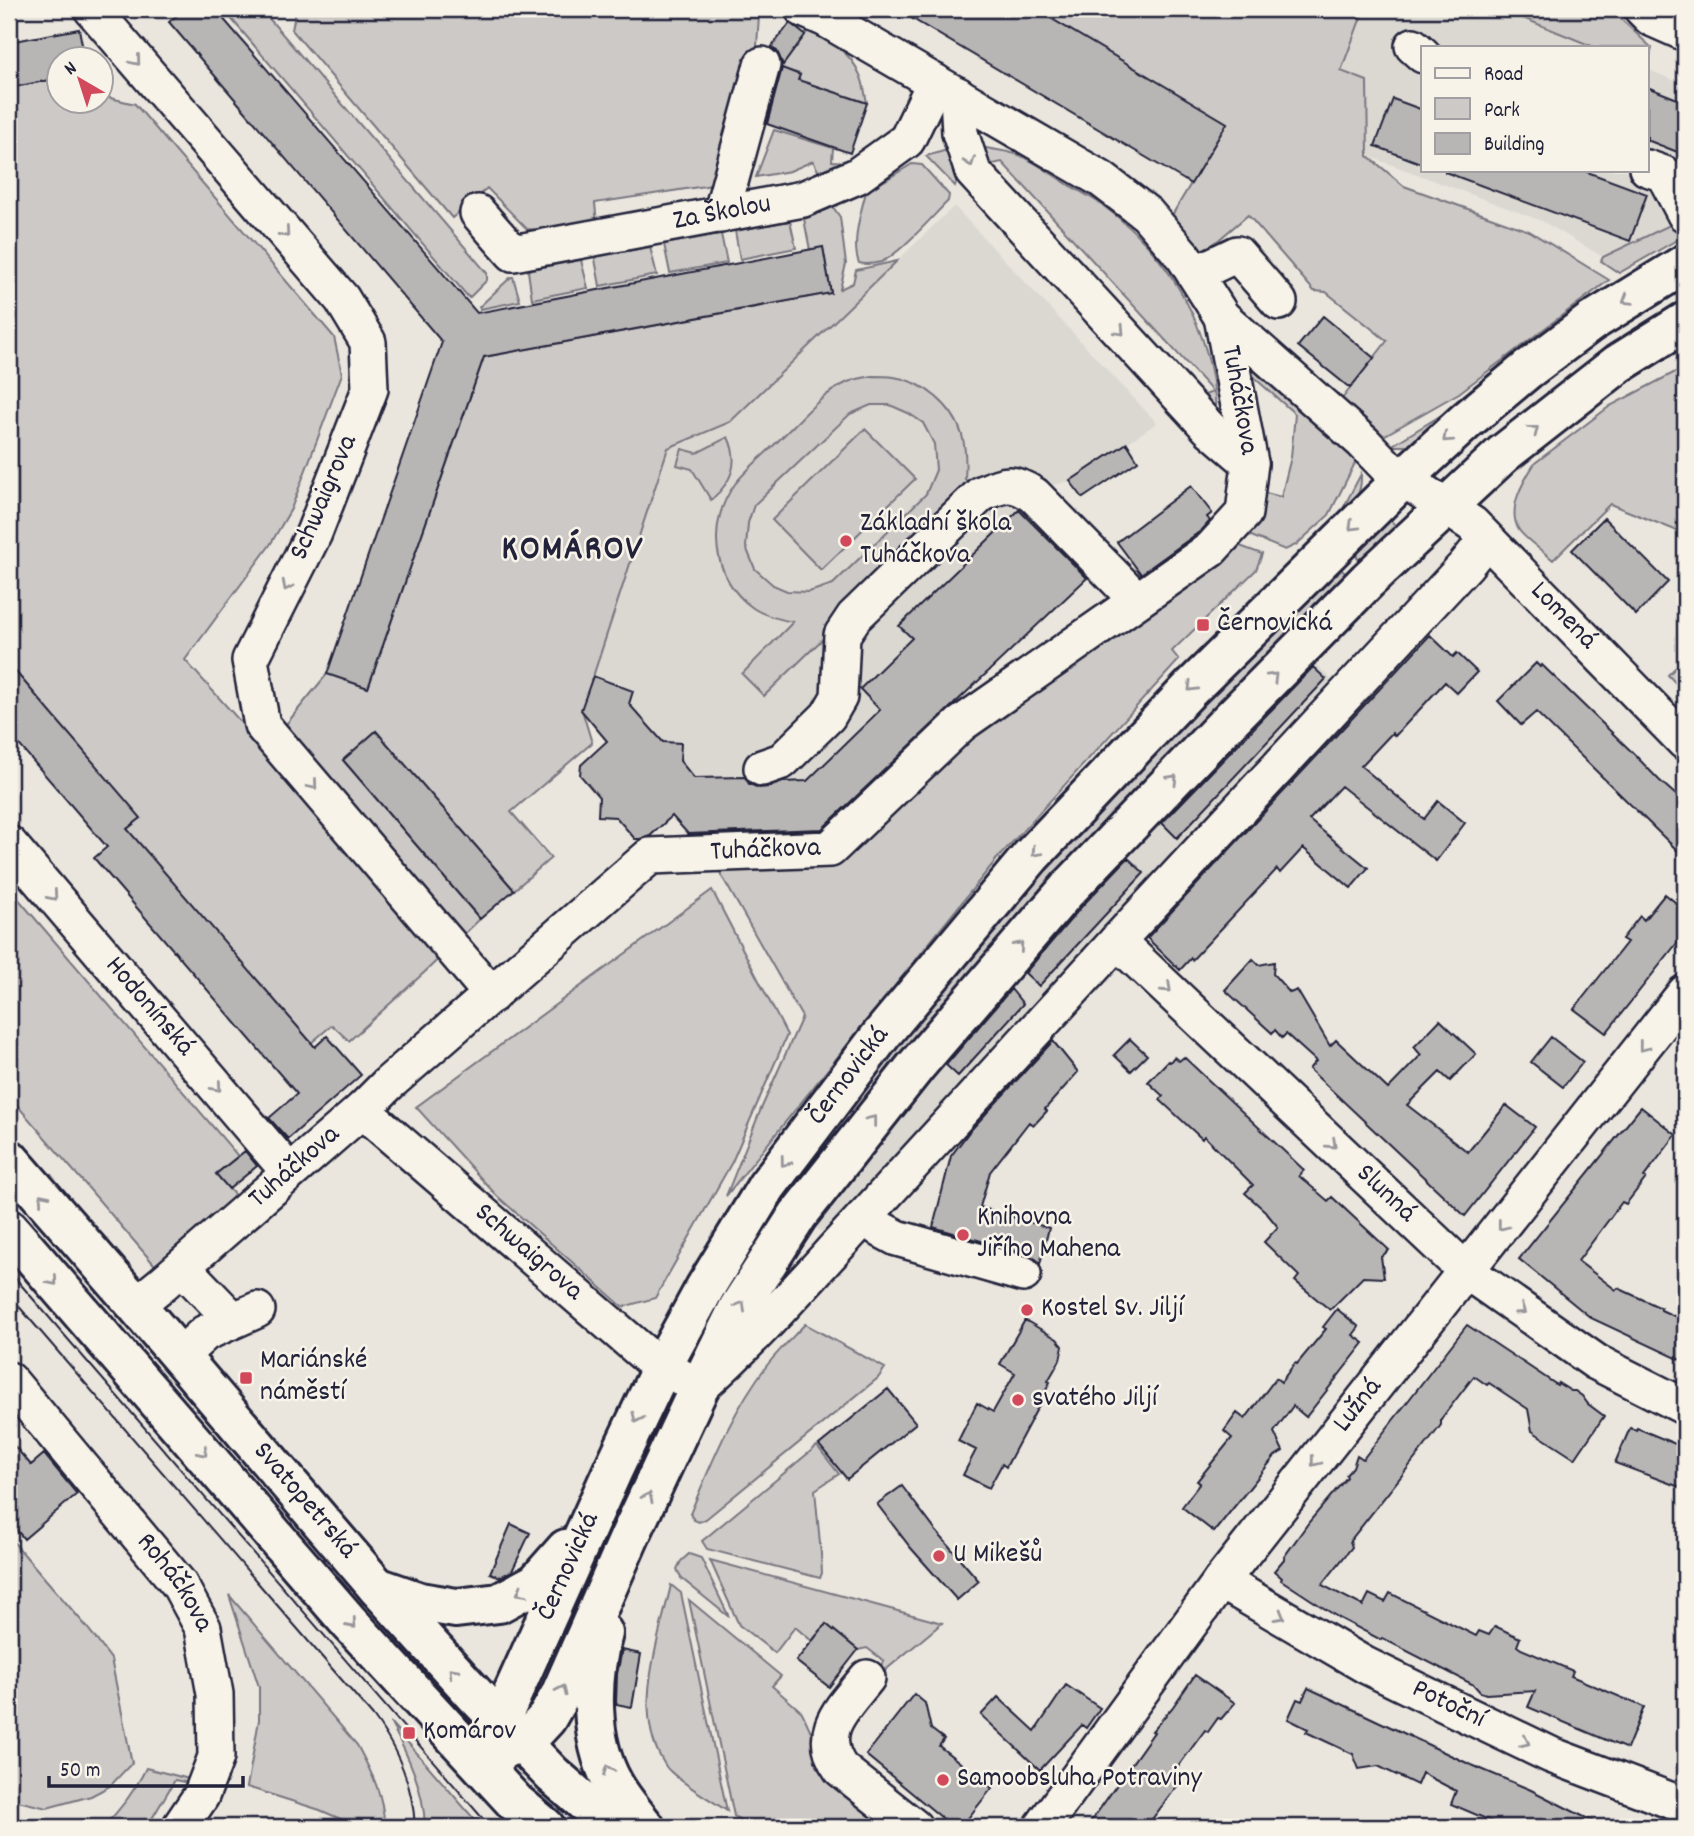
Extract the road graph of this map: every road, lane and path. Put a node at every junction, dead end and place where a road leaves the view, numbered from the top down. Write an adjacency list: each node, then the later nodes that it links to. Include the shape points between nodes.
1 (92, 9): 25 (street, Schwaigrova, one-way to 25, via 342,299 368,342 370,389 314,533 250,660 262,725)
2 (803, 9): 6 (street, Tuháčkova)
3 (1642, 9): 4 (street)
4 (1685, 33)
5 (762, 65): 10 (street)
6 (946, 88): 10 (street, Za Školou, via 907,140 857,176 803,200); 12 (street, Tuháčkova, via 1101,179 1147,214); 16 (street, one-way to 16, via 973,172 1209,428)
7 (1648, 168): 9 (street, via 1664,174)
8 (478, 213): 10 (street, Za Školou, via 513,253)
9 (1685, 214)
10 (722, 215)
11 (1685, 264): 17 (main road, Černovická, one-way to 17, via 1591,322 1467,420)
12 (1195, 274): 13 (street, via 1237,254); 14 (street, Tuháčkova)
13 (1279, 302)
14 (1222, 317): 16 (street, Tuháčkova); 17 (street, Tuháčkova, via 1390,470)
15 (1685, 322): 17 (main road, Černovická, one-way to 15, via 1503,454 1618,364)
16 (1250, 463): 19 (street, Tuháčkova, via 1244,513 1211,549)
17 (1427, 495): 18 (street, Lomená, via 1472,524); 36 (main road, Černovická, one-way to 36, via 1190,689 1031,856 890,1023 767,1186); 38 (main road, Černovická, one-way to 17, via 739,1307 798,1214 916,1066 1076,881 1358,590)
18 (1486, 540): 20 (street, Lomená); 23 (street, Černovická)
19 (1137, 600): 21 (street, via 1034,495 1006,484 981,494 854,617 842,635 839,697 828,716 782,761); 25 (street, Tuháčkova, via 961,724 830,849 650,856)
20 (1685, 742)
21 (762, 768)
22 (9, 844): 28 (street, Hodonínská, one-way to 28)
23 (1117, 941): 29 (street, Černovická); 32 (street, Slunná, one-way to 32)
24 (1685, 993): 32 (street, Lužná, one-way to 32)
25 (492, 995): 26 (street, Tuháčkova)
26 (362, 1110): 28 (street, Tuháčkova); 36 (street, Schwaigrova)
27 (9, 1159): 34 (main road, Svatopetrská, one-way to 27)
28 (289, 1172): 31 (street, Tuháčkova)
29 (864, 1217): 33 (street, via 897,1238); 38 (street, Černovická)
30 (9, 1229): 45 (main road, Svatopetrská, one-way to 45, via 348,1620)
31 (182, 1267): 34 (street, Tuháčkova); 35 (street, via 245,1315 205,1333)
32 (1466, 1271): 39 (street, Slunná, one-way to 39, via 1596,1362); 42 (street, Lužná, one-way to 42)
33 (1023, 1274)
34 (136, 1305): 35 (main road, Svatopetrská)
35 (180, 1356): 43 (main road, Svatopetrská)
36 (662, 1367): 38 (street, Schwaigrova); 40 (main road, Černovická, one-way to 40)
37 (9, 1380): 47 (street, Roháčkova, via 179,1584 203,1628 215,1693 216,1758 201,1796)
38 (699, 1388): 41 (main road, Černovická, one-way to 38)
39 (1685, 1407)
40 (586, 1527): 43 (main road, one-way to 43, via 536,1583 499,1604 456,1608); 45 (main road, Černovická)
41 (630, 1536): 45 (main road, one-way to 41, via 535,1731 547,1718); 50 (main road, one-way to 41, via 612,1783 594,1718 596,1658)
42 (1221, 1581): 46 (street, Potoční, one-way to 46, via 1365,1665 1457,1710 1551,1755); 52 (street, Lužná)
43 (377, 1587): 45 (main road, Svatopetrská, one-way to 43, via 475,1696)
44 (867, 1678): 51 (street, via 833,1725 831,1750 841,1769)
45 (495, 1749): 48 (main road, Svatopetrská, via 515,1802); 49 (main road, Svatopetrská, via 553,1775)
46 (1685, 1806)
47 (180, 1827)
48 (545, 1827)
49 (613, 1827)
50 (645, 1827)
51 (914, 1827)
52 (1042, 1827)

